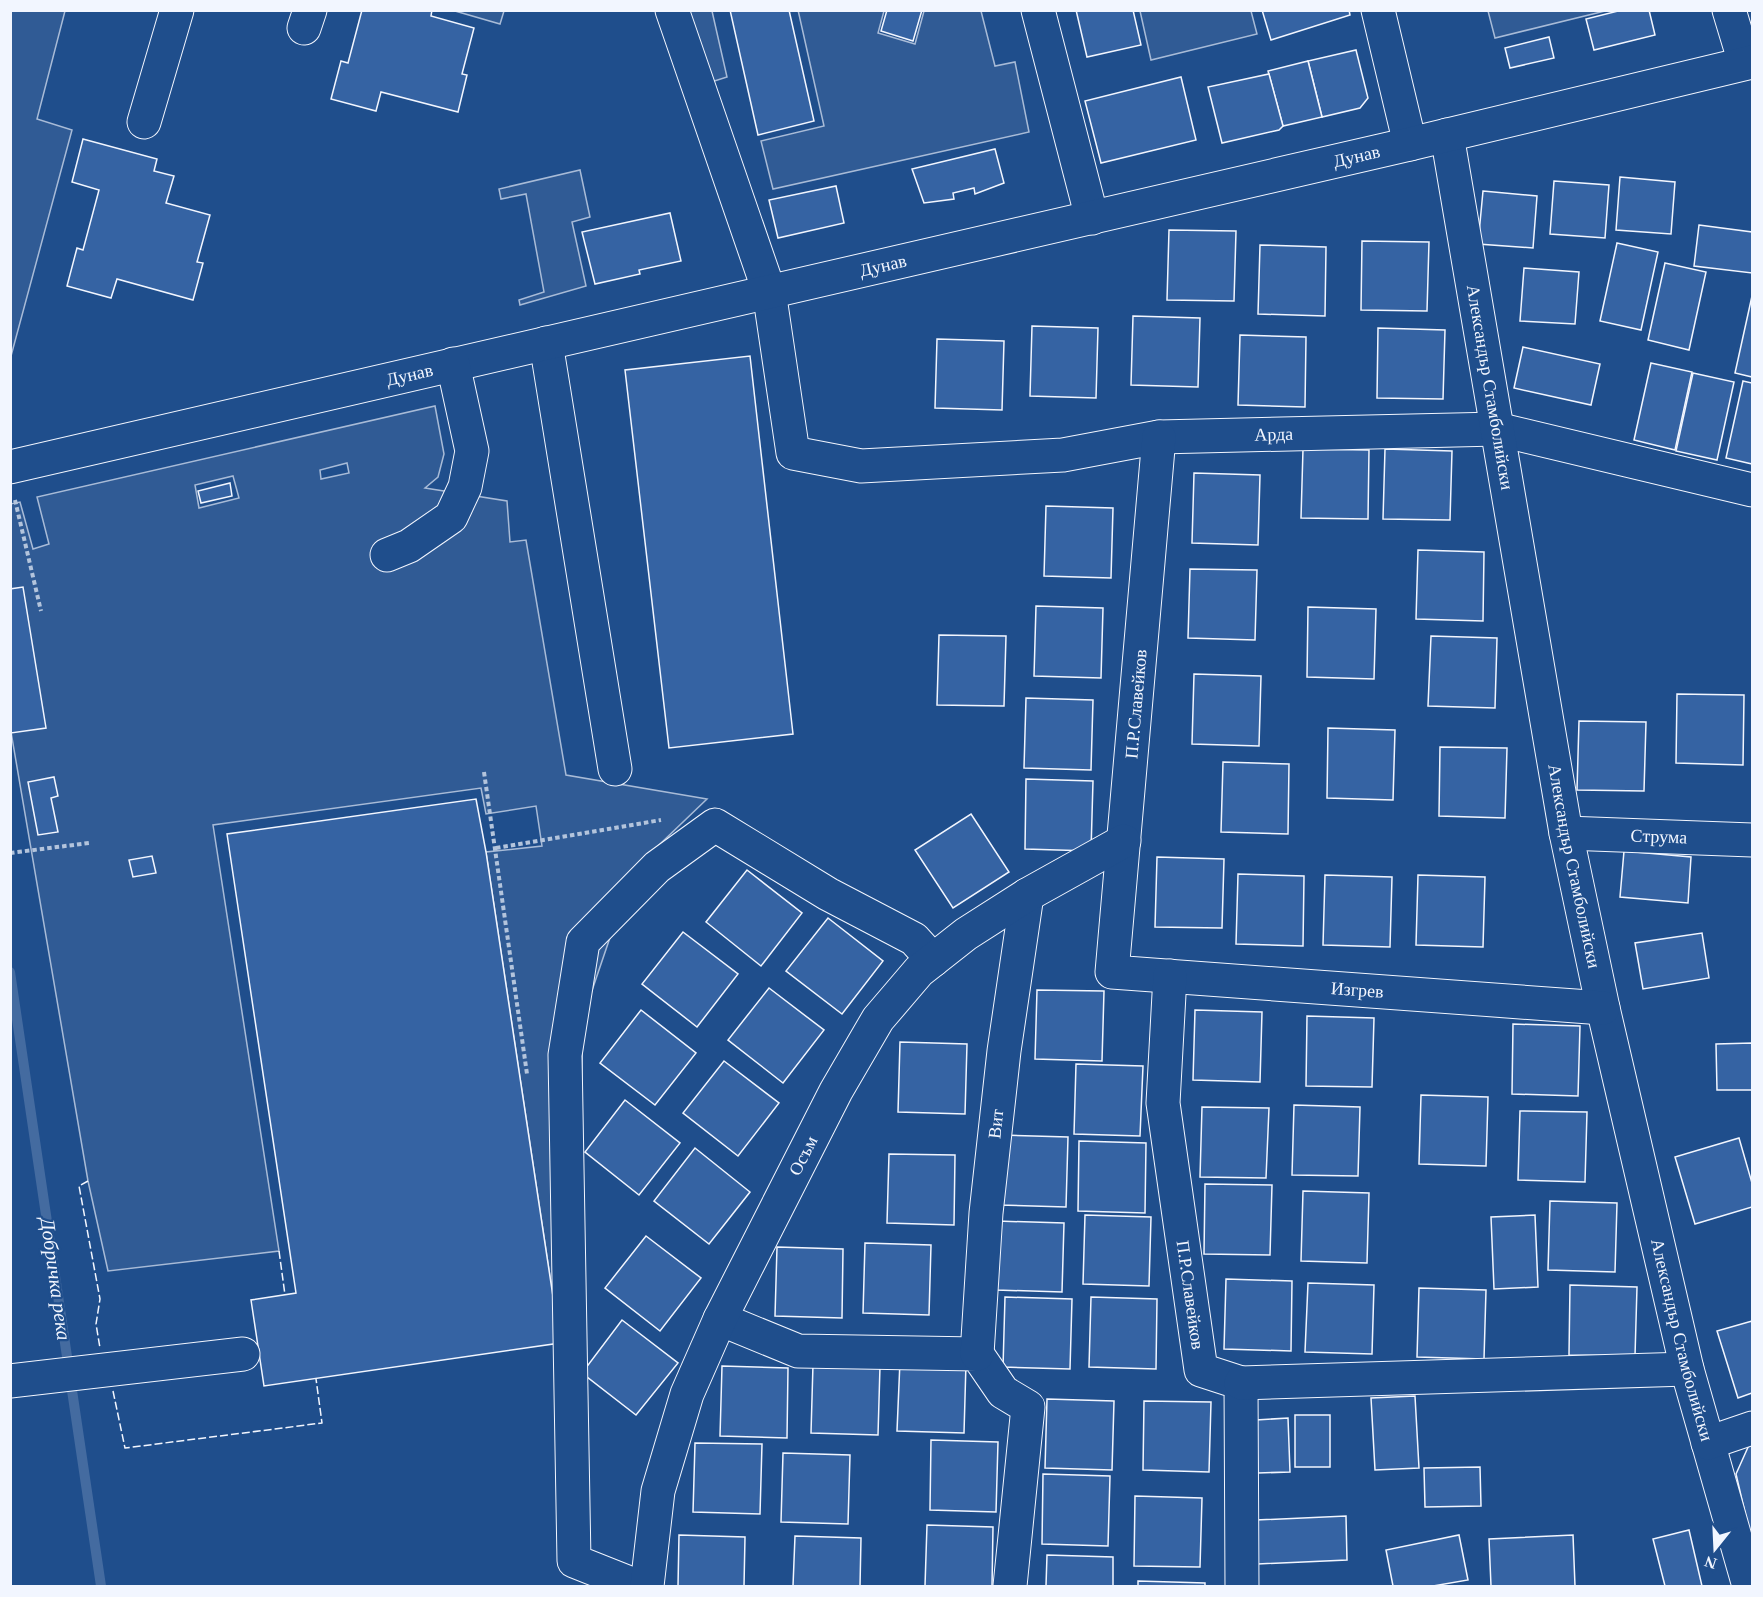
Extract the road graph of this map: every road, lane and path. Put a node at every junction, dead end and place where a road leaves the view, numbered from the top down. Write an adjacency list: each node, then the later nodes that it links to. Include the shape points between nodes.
1 (177, 10): 7 (street)
2 (672, 10): 11 (street)
3 (1038, 10): 10 (street)
4 (1378, 10): 9 (street)
5 (1729, 10): 6 (street)
6 (1748, 63): 8 (street, Дунав)
7 (144, 122)
8 (1448, 135): 9 (street, Дунав); 14 (street, Александър Стамболийски)
9 (1410, 144): 10 (street, Дунав)
10 (1092, 218): 11 (street, Дунав)
11 (769, 291): 12 (street, Дунав); 15 (street, Арда, via 792,453 861,466 1063,455)
12 (546, 343): 13 (street, Дунав); 20 (street)
13 (453, 364): 16 (street, Дунав); 18 (street, via 472,451 465,487 451,517 419,540)
14 (1497, 429): 15 (street, Арда); 17 (street, Арда); 23 (street, Александър Стамболийски)
15 (1160, 437): 25 (street, П.Р.Славейков)
16 (12, 480): 19 (path)
17 (1752, 490)
18 (387, 555)
19 (41, 611)
20 (615, 769)
21 (484, 772): 27 (path)
22 (715, 825): 27 (path, via 682,816); 30 (street, via 828,894 914,939); 43 (street, via 657,867 583,942 565,1055 574,1561)
23 (1566, 833): 24 (street, Струма); 33 (street, Александър Стамболийски)
24 (1752, 840)
25 (1124, 841): 29 (street, Осъм); 31 (street, П.Р.Славейков)
26 (90, 843): 28 (path)
27 (496, 848): 34 (path)
28 (12, 853)
29 (1027, 895): 30 (street, Осъм); 37 (street, Вит, via 987,1201)
30 (933, 960): 35 (street, Осъм, via 878,1019 836,1091)
31 (1112, 972): 32 (street, Изгрев)
32 (1170, 976): 33 (street, Изгрев); 40 (street, П.Р.Славейков, via 1163,1103 1202,1370)
33 (1603, 1008): 38 (street, Александър Стамболийски)
34 (529, 1083)
35 (720, 1319): 37 (street, via 798,1351); 44 (street, Осъм, via 687,1394 658,1491)
36 (243, 1354): 39 (street)
37 (977, 1354): 45 (street, via 1003,1392 1028,1407)
38 (1687, 1369): 40 (street); 42 (street, Александър Стамболийски)
39 (18, 1380)
40 (1241, 1383): 46 (street)
41 (1752, 1428): 42 (street)
42 (1708, 1443): 47 (street, Александър Стамболийски)
43 (637, 1587)
44 (647, 1587)
45 (1010, 1587)
46 (1242, 1587)
47 (1749, 1587)

